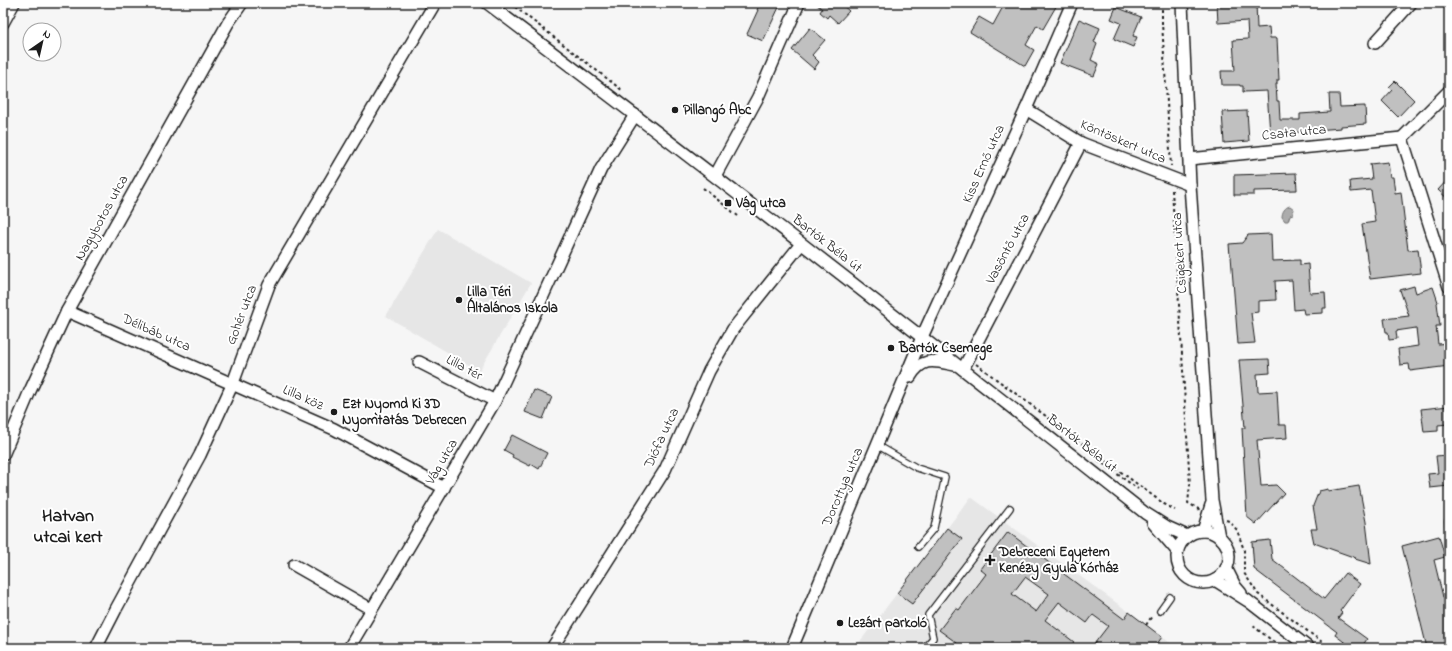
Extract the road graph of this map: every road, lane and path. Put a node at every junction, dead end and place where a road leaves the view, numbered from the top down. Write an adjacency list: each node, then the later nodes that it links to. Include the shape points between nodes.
1 (14, 3): 11 (street)
2 (242, 3): 27 (street, Nagybotos utca, via 228,23)
3 (435, 3): 31 (street, Gohér utca, via 269,286)
4 (487, 3): 16 (street, Bartók Béla út)
5 (510, 3): 13 (path)
6 (799, 3): 20 (street, via 758,97)
7 (1072, 3): 15 (street, Kiss Ernő utca)
8 (1162, 3): 21 (path)
9 (1182, 3): 19 (street, Csigekert utca)
10 (1411, 3): 12 (street)
11 (3, 23)
12 (1375, 43)
13 (578, 56)
14 (1449, 91): 17 (street)
15 (1026, 109): 18 (street, Köntöskert utca); 28 (street, Kiss Ernő utca)
16 (635, 115): 20 (street, Bartók Béla út); 33 (street, Vág utca, via 601,170)
17 (1402, 138): 19 (street, Csata utca); 26 (street)
18 (1081, 143): 21 (street, Köntöskert utca); 30 (street, Vasöntő utca)
19 (1189, 159): 22 (street, Csigekert utca)
20 (715, 176): 25 (street, Bartók Béla út)
21 (1172, 178): 22 (street, Köntöskert utca); 40 (path, via 1190,485)
22 (1190, 185): 39 (street, Csigekert utca)
23 (703, 188): 24 (path)
24 (738, 216)
25 (801, 244): 28 (street, Bartók Béla út); 63 (street, Diófa utca, via 733,329 709,371 665,470)
26 (1449, 287)
27 (67, 311): 31 (street, Délibáb utca); 35 (street, Nagybotos utca)
28 (922, 337): 30 (street, Bartók Béla út); 32 (street, Dorottya utca)
29 (419, 362): 33 (street, Lilla tér)
30 (961, 367): 32 (street, via 941,362 923,362 914,369); 42 (street, Bartók Béla út)
31 (233, 383): 37 (street, Lilla köz, via 334,429); 61 (street, Gohér utca, via 200,455)
32 (898, 394): 34 (street, Dorottya utca)
33 (495, 401): 37 (street, Vág utca)
34 (877, 445): 48 (lane, via 917,468 945,477 934,528); 64 (street, Dorottya utca)
35 (3, 455)
36 (1098, 460): 38 (path)
37 (444, 488): 56 (street, Vág utca)
38 (1138, 489)
39 (1212, 500): 45 (street); 47 (street)
40 (1188, 503)
41 (1010, 508): 65 (lane, via 928,615 933,638)
42 (1145, 514): 46 (street); 49 (street)
43 (1449, 520): 44 (lane)
44 (1449, 528)
45 (1203, 531): 46 (street); 47 (street)
46 (1187, 536): 49 (street)
47 (1219, 537): 51 (street, via 1228,551)
48 (918, 547)
49 (1177, 551): 53 (street, via 1179,568 1184,575 1198,582)
50 (294, 565): 56 (street)
51 (1226, 568): 53 (street); 55 (street)
52 (1248, 579): 68 (path, via 1258,594)
53 (1215, 580): 55 (street)
54 (1170, 597): 57 (lane)
55 (1248, 601): 67 (street)
56 (371, 609): 62 (street, Vág utca)
57 (1160, 611)
58 (1152, 616): 59 (path)
59 (1146, 625)
60 (1254, 626): 66 (path)
61 (96, 648)
62 (349, 648)
63 (552, 648)
64 (792, 648)
65 (924, 648)
66 (1282, 648)
67 (1309, 648)
68 (1330, 648)

